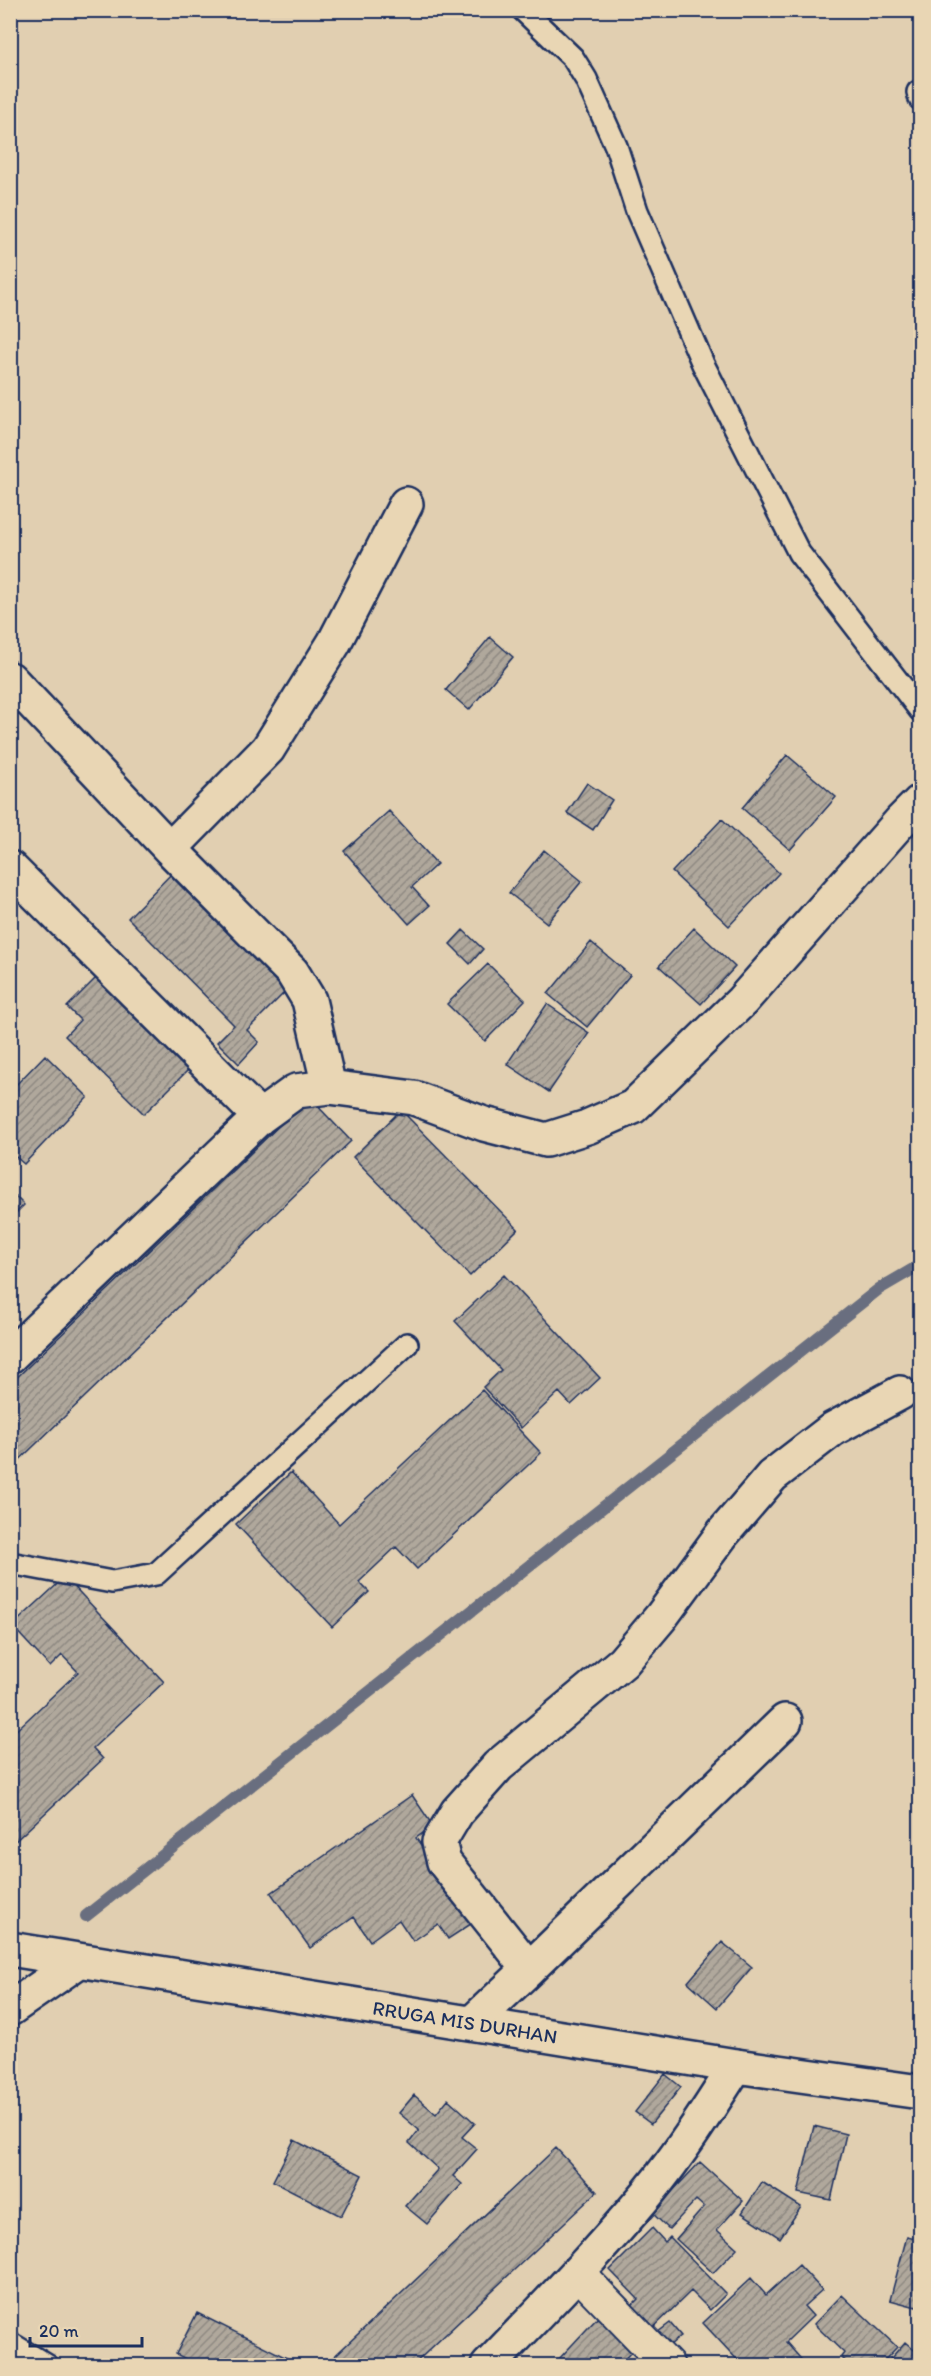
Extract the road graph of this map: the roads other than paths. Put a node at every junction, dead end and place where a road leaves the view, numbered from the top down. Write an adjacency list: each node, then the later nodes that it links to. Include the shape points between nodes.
1 (523, 10): 4 (lane, via 573,58 585,79 616,146 637,211 703,364 799,553)
2 (406, 504): 6 (street, via 334,643 268,749)
3 (10, 679): 6 (street)
4 (921, 710)
5 (921, 802): 8 (street, via 742,1001 633,1107 546,1140 484,1124 414,1098)
6 (170, 849): 8 (street, via 292,972 309,1000)
7 (10, 868): 9 (street)
8 (329, 1087): 9 (street, via 296,1091)
9 (260, 1117): 11 (street)
10 (407, 1344): 13 (lane, via 156,1574 112,1582)
11 (10, 1356)
12 (900, 1393): 17 (street, via 834,1429 772,1476 623,1662 498,1766 457,1812 439,1842 444,1862)
13 (10, 1563)
14 (785, 1721): 17 (street)
15 (10, 1949): 16 (street, RRUGA MIS DURHAN)
16 (79, 1961): 18 (street); 19 (street, RRUGA MIS DURHAN)
17 (529, 1969): 19 (street)
18 (10, 2009)
19 (473, 2022): 20 (street, RRUGA MIS DURHAN)
20 (736, 2066): 21 (street, RRUGA MIS DURHAN); 22 (street, via 700,2124 654,2185)
21 (921, 2092)
22 (578, 2273): 25 (street); 26 (street)
23 (10, 2343): 24 (lane)
24 (48, 2366)
25 (488, 2366)
26 (668, 2366)

